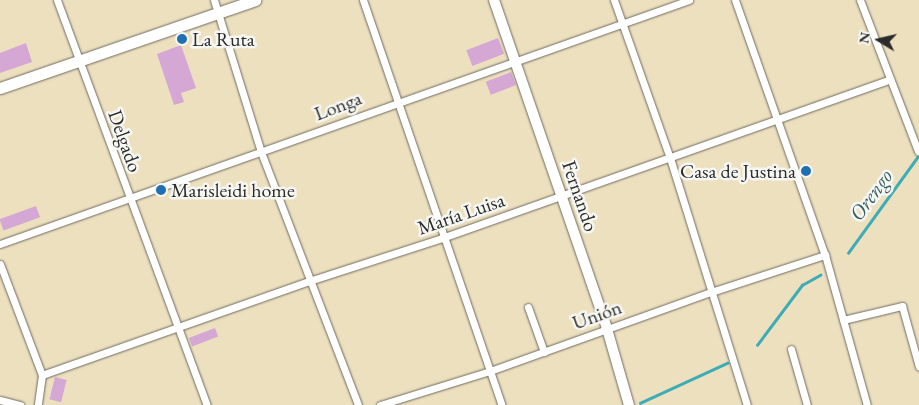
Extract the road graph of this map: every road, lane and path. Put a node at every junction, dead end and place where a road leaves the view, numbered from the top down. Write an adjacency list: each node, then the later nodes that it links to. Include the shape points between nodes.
1 (57, 0): 13 (street, Delgado)
2 (214, 0): 10 (street)
3 (255, 0): 10 (main road)
4 (363, 0): 16 (street)
5 (494, 0): 12 (street, Fernando)
6 (614, 0): 11 (street)
7 (689, 0): 11 (street, Longa)
8 (735, 0): 17 (street)
9 (860, 0): 14 (street)
10 (218, 13): 13 (main road); 19 (street)
11 (622, 23): 12 (street, Longa); 20 (street)
12 (514, 59): 16 (street, Longa); 21 (street, Fernando)
13 (78, 61): 15 (main road); 22 (street, Delgado)
14 (889, 80): 17 (street, María Luisa); 18 (street)
15 (0, 88)
16 (396, 102): 19 (street, Longa); 23 (street)
17 (776, 120): 20 (street, María Luisa); 25 (street)
18 (918, 151)
19 (261, 152): 22 (street, Longa); 27 (street)
20 (670, 158): 21 (street, María Luisa); 28 (street)
21 (562, 196): 23 (street, María Luisa); 32 (street, Fernando)
22 (129, 199): 24 (street, Longa); 31 (street, Delgado)
23 (442, 238): 27 (street, María Luisa); 36 (street)
24 (0, 244)
25 (825, 255): 28 (street, Unión); 30 (street)
26 (0, 264): 37 (street)
27 (309, 281): 31 (street, María Luisa); 42 (street)
28 (714, 291): 32 (street, Unión); 46 (street)
29 (528, 307): 34 (street)
30 (843, 320): 35 (street, via 902,306); 48 (street)
31 (180, 327): 37 (street, María Luisa); 41 (street, Delgado)
32 (607, 329): 34 (street, Unión); 45 (street, Fernando)
33 (791, 349): 47 (street)
34 (544, 352): 36 (street, Unión)
35 (919, 367)
36 (490, 371): 43 (street, Unión); 44 (street)
37 (42, 375): 40 (street)
38 (0, 400): 39 (street)
39 (20, 405)
40 (38, 405)
41 (207, 405)
42 (358, 405)
43 (380, 405)
44 (502, 405)
45 (629, 405)
46 (747, 405)
47 (808, 405)
48 (868, 405)

